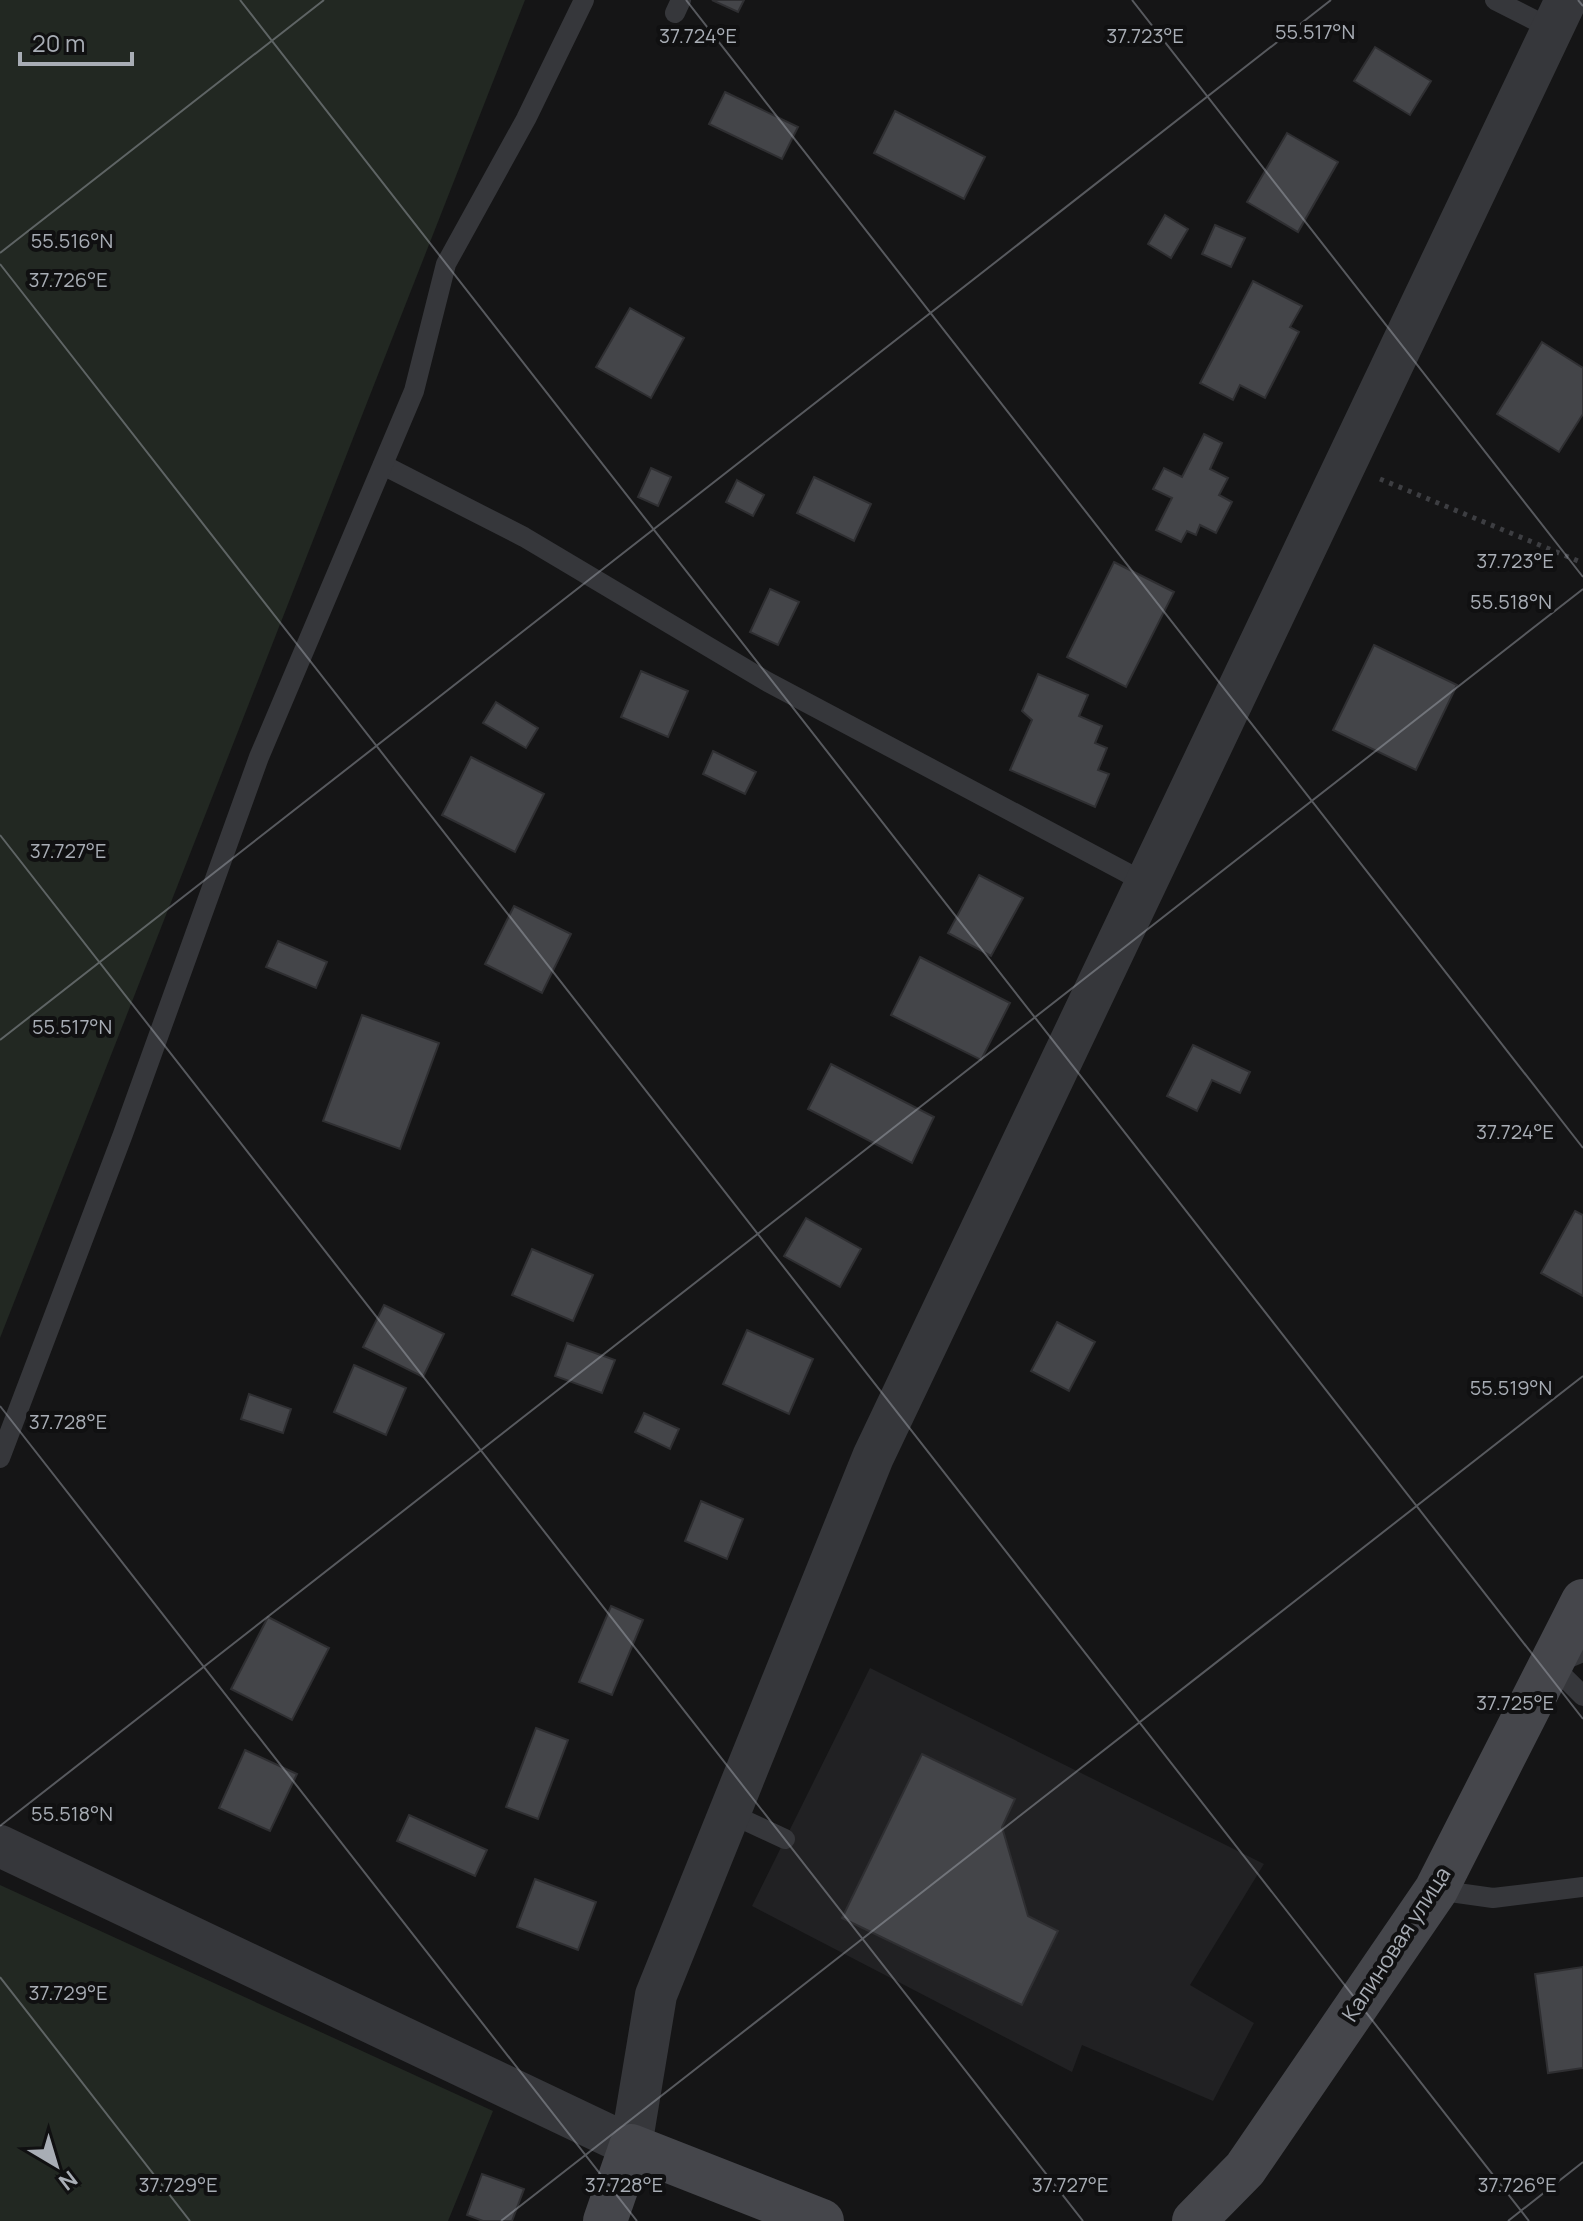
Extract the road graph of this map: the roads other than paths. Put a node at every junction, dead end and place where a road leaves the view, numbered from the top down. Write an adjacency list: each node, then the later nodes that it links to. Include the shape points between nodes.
1 (584, 0): 4 (lane, via 446,264 414,391)
2 (1495, 0): 3 (lane)
3 (1559, 15): 5 (street)
4 (383, 465): 5 (lane, via 524,537 766,681); 6 (lane, via 259,757)
5 (1146, 883): 10 (street, via 873,1457)
6 (0, 1458)
7 (1583, 1601): 8 (street, Калиновая улица)
8 (1568, 1658): 9 (lane); 14 (street, Калиновая улица)
9 (1583, 1696)
10 (729, 1813): 11 (lane); 15 (street, via 656,1995)
11 (785, 1839)
12 (0, 1846): 15 (street)
13 (1583, 1887): 14 (lane, via 1493,1898)
14 (1436, 1890): 18 (street, Калиновая улица, via 1245,2169)
15 (631, 2146): 16 (street); 17 (street)
16 (605, 2221)
17 (822, 2221)
18 (1194, 2221)

